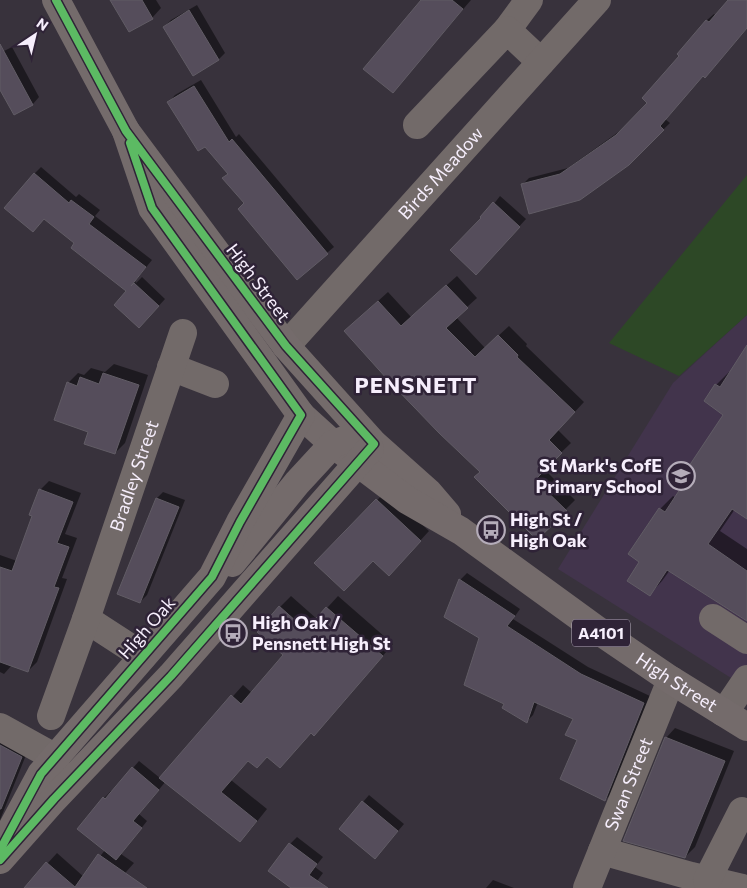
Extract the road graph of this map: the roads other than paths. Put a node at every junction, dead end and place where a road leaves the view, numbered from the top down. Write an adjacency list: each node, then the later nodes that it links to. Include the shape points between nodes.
1 (56, 0): 7 (main road, High Street / A4101)
2 (528, 0): 4 (street)
3 (597, 0): 5 (street, Birds Meadow)
4 (507, 30): 5 (street); 6 (street)
5 (541, 62): 9 (street, Birds Meadow)
6 (417, 125)
7 (126, 131): 9 (main road, High Street / A4101); 12 (main road, High Street / A4101, via 152,208)
8 (183, 333): 10 (street, Bradley Street)
9 (286, 346): 14 (main road, High Street / A4101)
10 (171, 367): 11 (street); 17 (street, Bradley Street)
11 (215, 384)
12 (301, 415): 13 (main road, High Street / A4101); 15 (main road, High Oak)
13 (333, 444): 14 (main road, High Street / A4101); 15 (main road, High Oak, via 230,566)
14 (365, 447): 20 (main road); 22 (main road, High Street / A4101, via 429,493 461,531)
15 (212, 577): 19 (main road, High Oak)
16 (713, 618): 18 (street)
17 (86, 619): 19 (street); 24 (street, Bradley Street)
18 (747, 640)
19 (143, 656): 20 (main road); 27 (main road, High Oak)
20 (171, 676): 28 (main road)
21 (747, 679): 23 (street)
22 (671, 680): 23 (main road, High Street / A4101); 31 (street, Swan Street)
23 (724, 713): 26 (main road, High Street / A4101)
24 (51, 716)
25 (0, 727): 27 (street)
26 (747, 727)
27 (56, 758): 28 (main road); 30 (main road, High Oak, via 42,774)
28 (78, 774): 32 (main road)
29 (747, 813): 33 (street, via 742,811)
30 (0, 850)
31 (602, 851): 33 (street); 34 (street, Swan Street)
32 (0, 860)
33 (707, 880): 35 (street)
34 (587, 888)
35 (742, 888)

